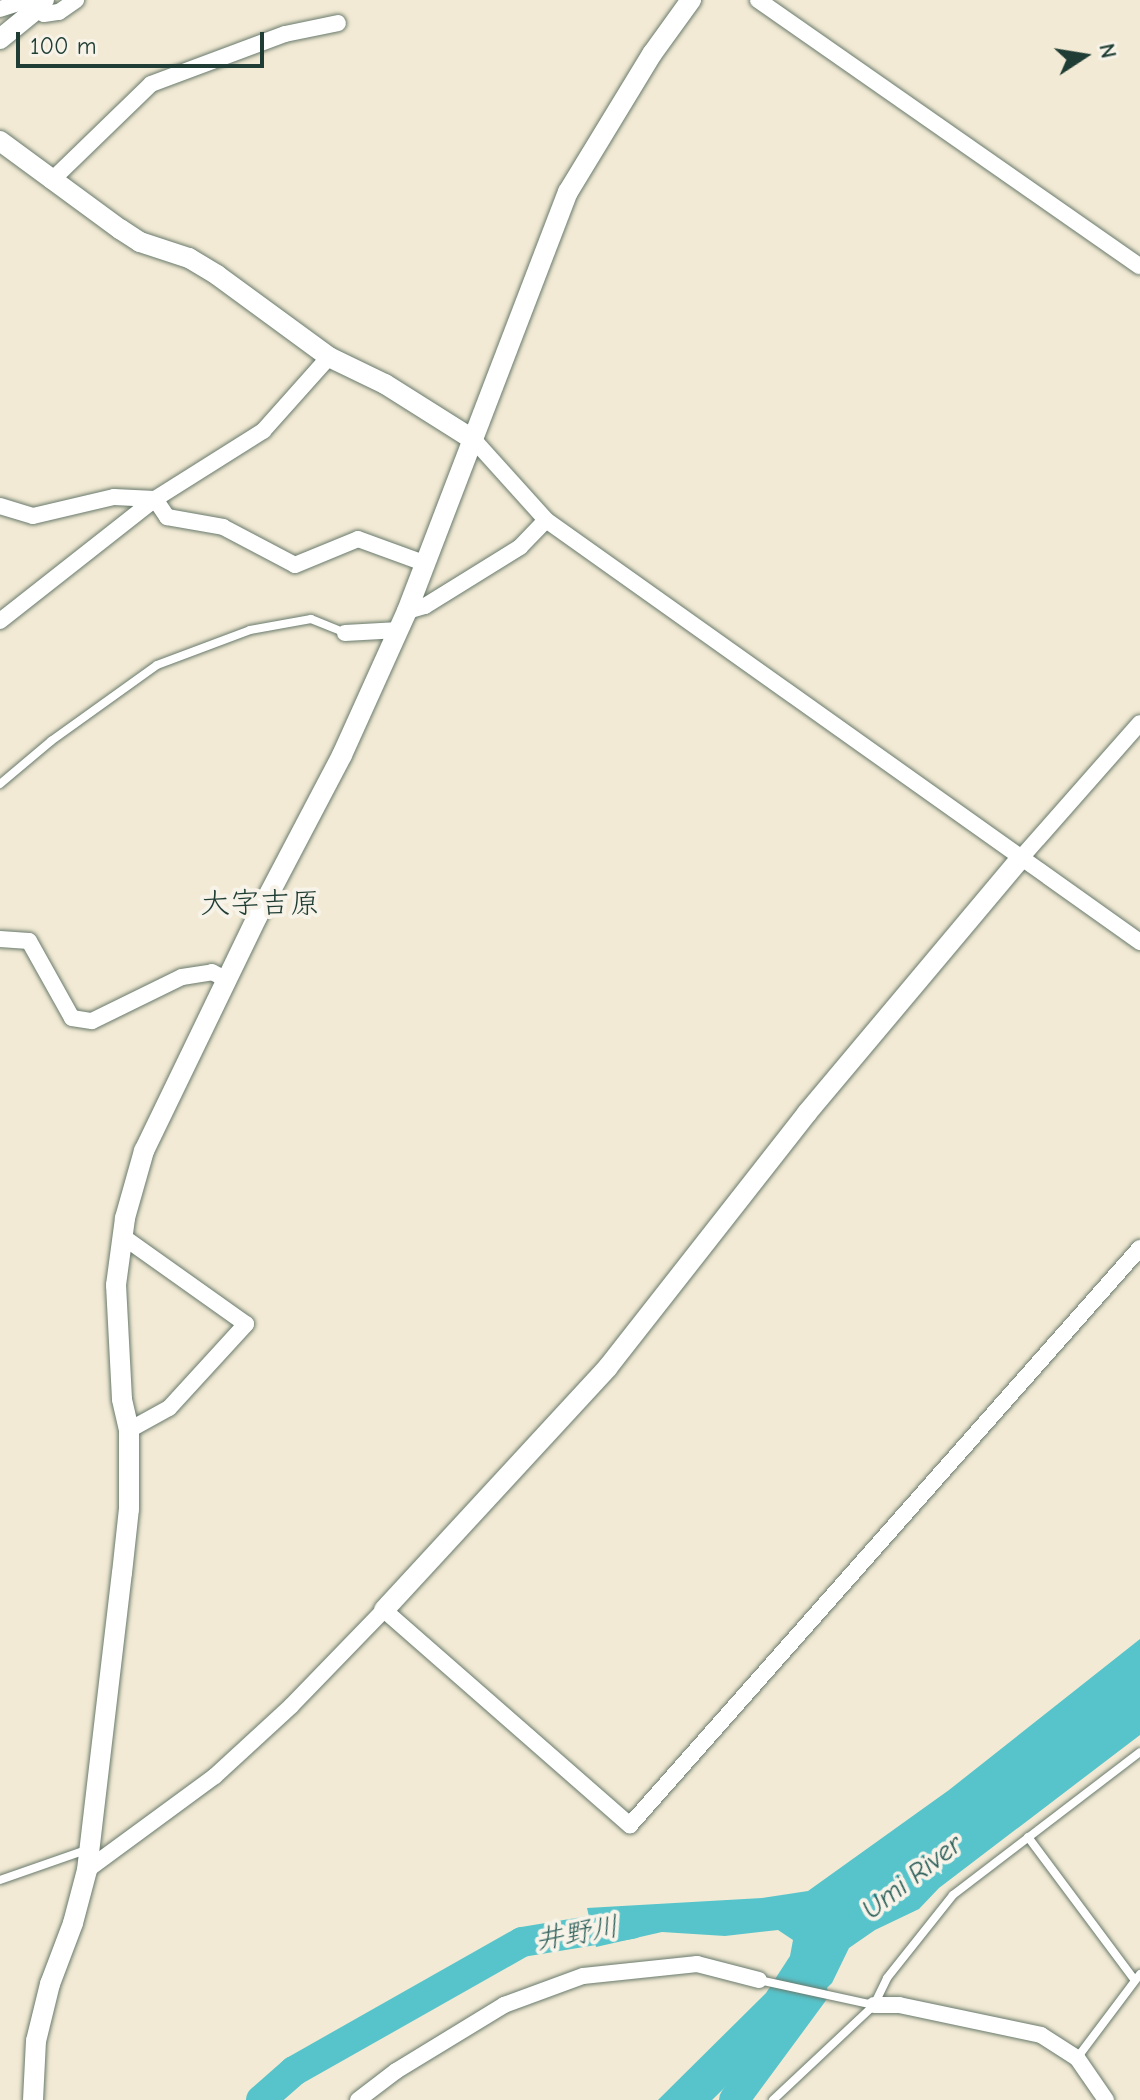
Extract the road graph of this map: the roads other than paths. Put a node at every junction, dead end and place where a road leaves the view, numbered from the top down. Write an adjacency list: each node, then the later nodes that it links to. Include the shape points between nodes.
1 (76, 0): 4 (street, via 59,12 44,14)
2 (691, 0): 12 (street, via 568,192)
3 (758, 0): 10 (street)
4 (37, 3): 5 (street); 7 (street)
5 (0, 9)
6 (338, 23): 9 (street, via 285,34 151,84)
7 (0, 39)
8 (0, 141): 9 (street)
9 (51, 181): 11 (street, via 140,242 189,258 217,275)
10 (1137, 259)
11 (329, 357): 12 (street, via 385,384); 13 (street, via 263,431)
12 (474, 440): 15 (street); 16 (street)
13 (155, 499): 14 (street, via 102,499 33,516); 16 (street, via 167,517 223,527 295,565 358,539); 17 (street)
14 (0, 506)
15 (546, 520): 18 (street, via 520,547); 22 (street)
16 (424, 563): 18 (street)
17 (0, 621)
18 (403, 621): 19 (street); 25 (street, via 342,755)
19 (345, 633): 21 (lane, via 311,619 250,630 157,665)
20 (1140, 723): 22 (street)
21 (0, 784)
22 (1020, 859): 24 (street); 29 (street, via 807,1113 608,1367)
23 (0, 939): 25 (street, via 29,941 72,1018 92,1021 182,977 212,972)
24 (1140, 942)
25 (227, 980): 26 (street, via 144,1151)
26 (122, 1236): 28 (street, via 116,1285 122,1399); 28 (street, via 246,1324 169,1408)
27 (1140, 1248): 29 (street, via 630,1825)
28 (129, 1430): 32 (street, via 129,1509)
29 (384, 1610): 32 (street, via 215,1776)
30 (1140, 1752): 31 (lane)
31 (1028, 1837): 34 (lane); 36 (lane, via 953,1895 887,1978)
32 (88, 1860): 33 (lane); 38 (street, via 36,2041)
33 (0, 1880)
34 (1137, 1976): 37 (lane)
35 (759, 1980): 36 (lane); 39 (street, via 697,1964 583,1976 504,2005)
36 (874, 2005): 37 (street, via 899,2005 1025,2030); 40 (lane)
37 (1077, 2058): 41 (street)
38 (33, 2100)
39 (358, 2100)
40 (773, 2100)
41 (1106, 2100)

